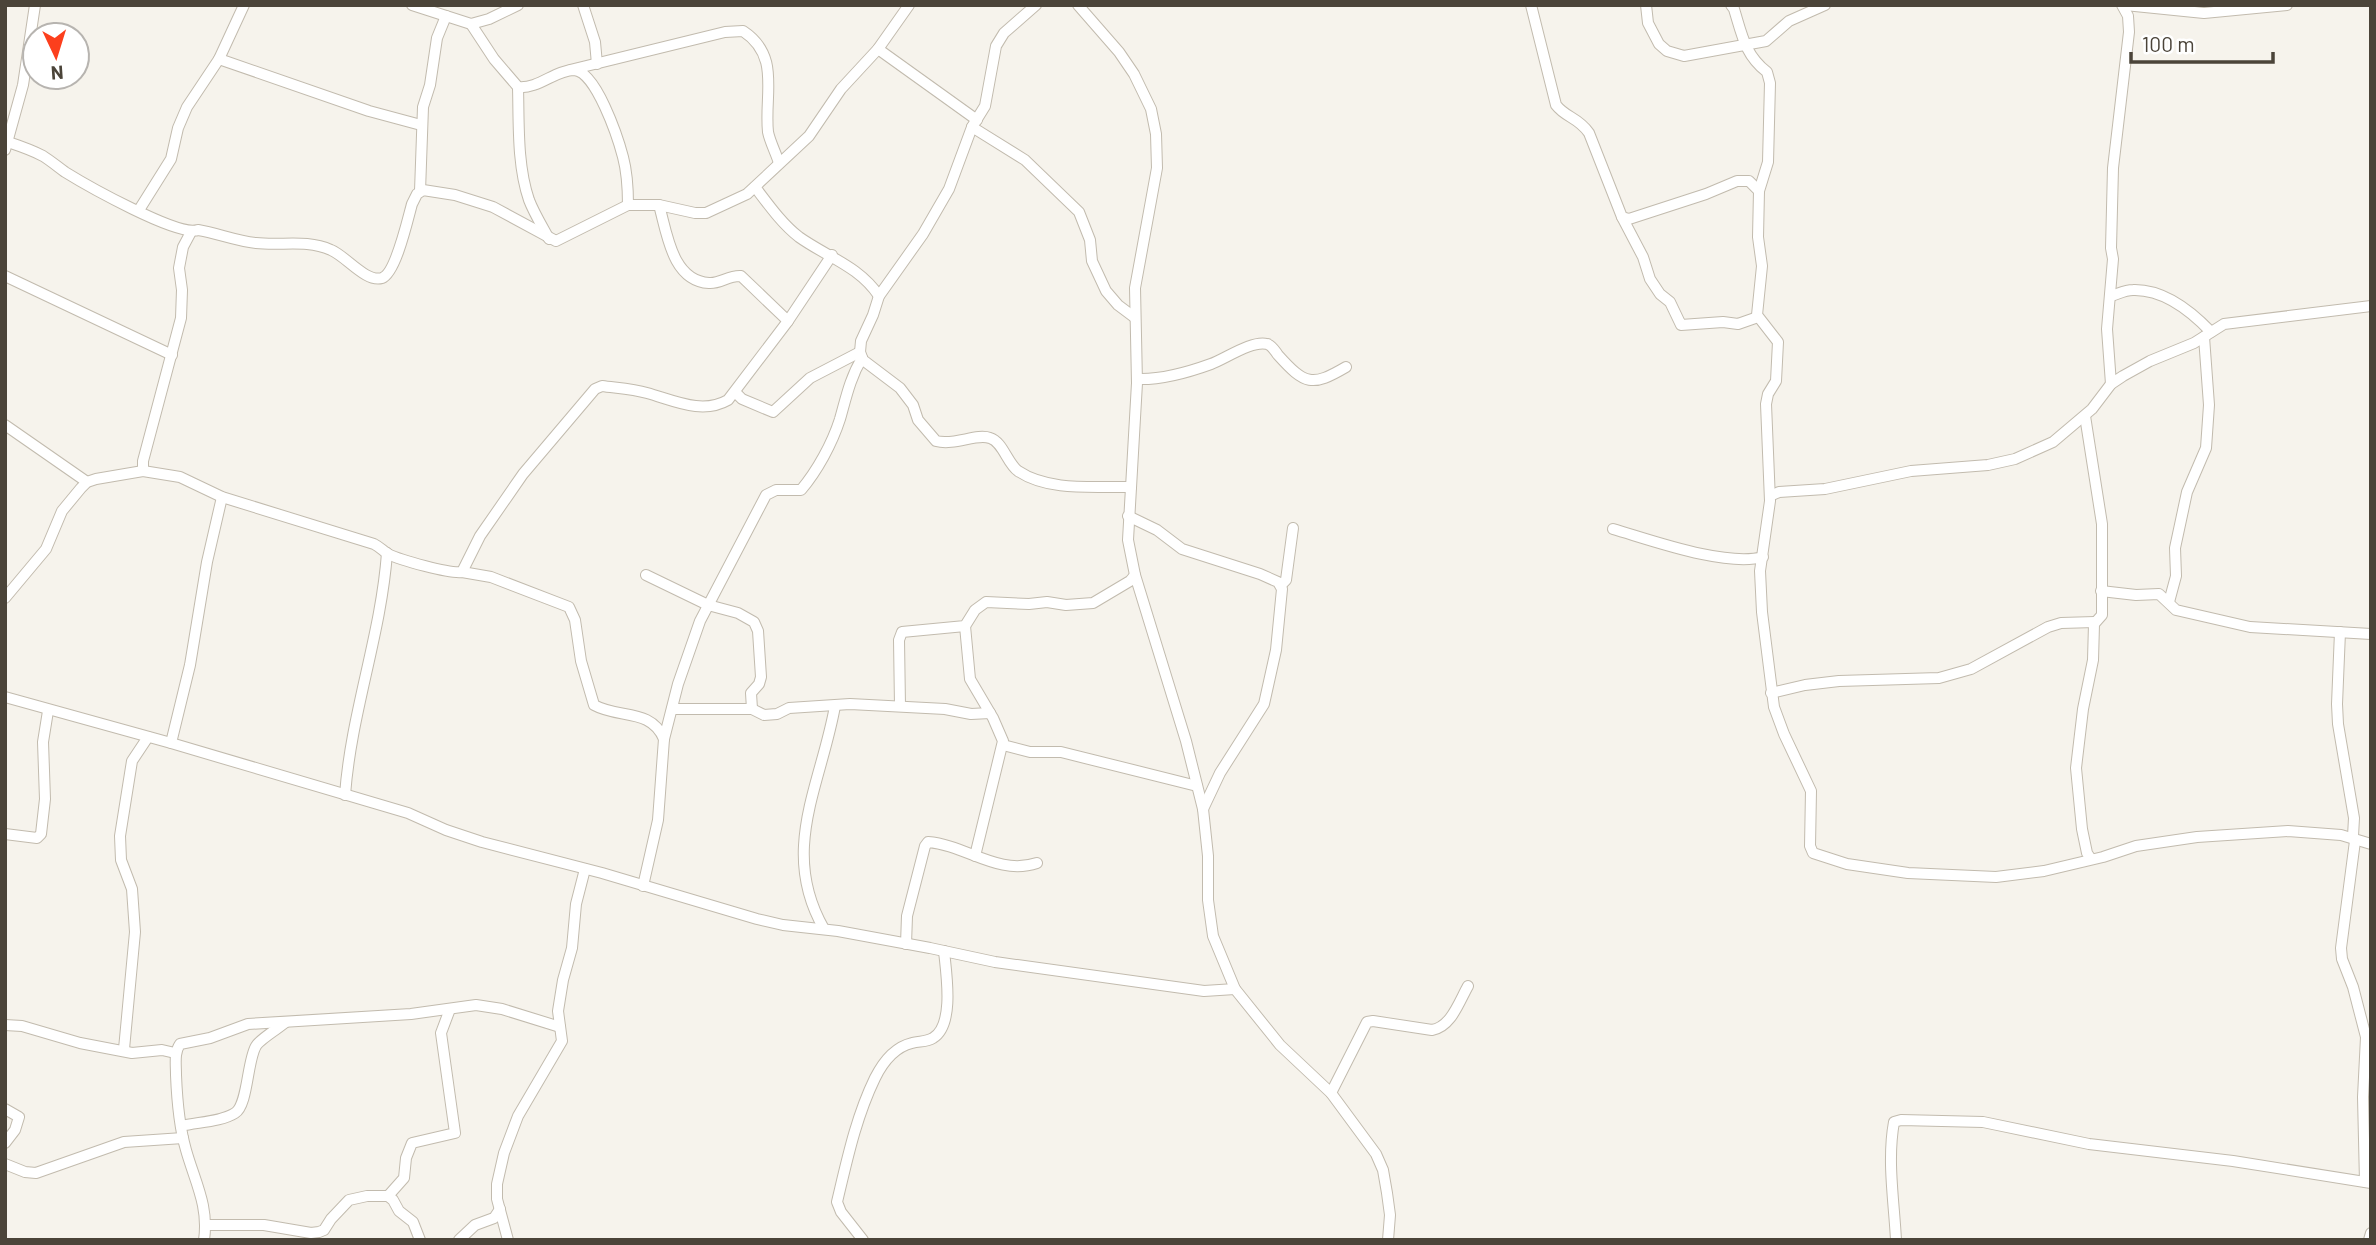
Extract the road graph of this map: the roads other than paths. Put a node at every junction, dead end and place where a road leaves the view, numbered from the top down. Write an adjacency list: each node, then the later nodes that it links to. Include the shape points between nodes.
1 (35, 5): 25 (street, via 23,85)
2 (244, 5): 19 (street)
3 (412, 5): 15 (street)
4 (518, 5): 16 (street)
5 (583, 5): 20 (street)
6 (909, 5): 18 (street)
7 (1036, 5): 23 (street, via 1000,38 985,106)
8 (1078, 5): 41 (street, via 1128,65 1153,117 1157,168 1137,269)
9 (1531, 5): 33 (street, via 1556,105 1589,133)
10 (1646, 5): 17 (street, via 1652,32 1667,51 1685,56)
11 (1731, 5): 17 (street)
12 (1825, 5): 17 (street, via 1790,21 1770,39)
13 (2124, 5): 14 (street, via 2204,13); 39 (street, via 2129,32 2113,168)
14 (2287, 5)
15 (446, 16): 16 (street); 24 (street, via 437,38)
16 (471, 24): 22 (street)
17 (1745, 47): 29 (street, via 1767,72 1770,83 1769,162)
18 (878, 50): 23 (street); 26 (street, via 841,89 809,136)
19 (219, 59): 24 (street); 32 (street, via 187,107 171,159)
20 (597, 64): 21 (street); 26 (street, via 725,32 743,32 768,61 769,136)
21 (570, 70): 22 (street); 30 (street, via 589,77 615,130 624,158)
22 (518, 87): 35 (street, via 525,187)
23 (975, 123): 38 (street, via 949,189); 41 (street, via 1041,172 1079,212 1092,261 1106,291)
24 (421, 125): 28 (street)
25 (6, 146): 32 (street, via 43,156)
26 (779, 163): 27 (street)
27 (755, 187): 31 (street, via 706,213); 36 (street, via 797,235)
28 (420, 191): 34 (street, via 391,270 382,278 363,273 344,256 318,245 256,243); 35 (street, via 486,204)
29 (1759, 191): 33 (street, via 1749,181 1737,181 1629,219); 42 (street, via 1762,266)
30 (628, 205): 31 (street); 35 (street, via 556,242)
31 (659, 205): 43 (street, via 674,256 685,275 709,283 741,276)
32 (139, 210): 34 (street)
33 (1622, 217): 42 (street, via 1650,279 1670,302 1681,325 1738,324)
34 (191, 232): 45 (street, via 179,268 183,308)
35 (548, 239)
36 (831, 256): 38 (street, via 865,278); 43 (street)
37 (5, 276): 45 (street)
38 (879, 296): 46 (street, via 861,341)
39 (2110, 296): 44 (street, via 2134,290 2157,295 2186,308); 49 (street)
40 (2371, 306): 44 (street, via 2230,322)
41 (1134, 317): 48 (street)
42 (1758, 317): 56 (street, via 1778,348 1776,381 1766,404)
43 (788, 320): 50 (street)
44 (2208, 335): 49 (street); 69 (street, via 2206,448 2180,520)
45 (172, 355): 53 (street)
46 (861, 355): 50 (street, via 810,378 773,411); 55 (street, via 900,388 936,441 989,437 1018,471 1039,481); 70 (street, via 836,428 814,472 801,491 776,490 766,495)
47 (1346, 367): 48 (street, via 1307,381 1271,346 1263,344 1198,368)
48 (1137, 379): 55 (street)
49 (2111, 384): 51 (street)
50 (736, 392): 63 (street, via 720,405 701,407 643,392 598,387 523,474 480,536)
51 (2085, 416): 56 (street, via 2053,442 2002,463 1911,471); 67 (street, via 2102,524)
52 (5, 425): 54 (street)
53 (143, 471): 54 (street); 57 (street, via 180,477)
54 (88, 482): 68 (street, via 62,511 46,549)
55 (1131, 487): 58 (street)
56 (1770, 496): 62 (street)
57 (222, 497): 61 (street, via 374,544); 85 (street)
58 (1128, 516): 65 (street); 66 (street, via 1182,549 1260,574)
59 (1293, 528): 66 (street, via 1286,580)
60 (1613, 529): 62 (street, via 1669,547 1742,559)
61 (387, 554): 63 (street, via 448,573); 88 (street, via 384,589 350,743)
62 (1763, 557): 75 (street, via 1762,612)
63 (462, 572): 84 (street, via 491,577 569,607 594,705 649,720 659,727)
64 (646, 575): 70 (street)
65 (1135, 575): 72 (street, via 1093,603 986,602); 87 (street)
66 (1281, 586): 89 (street, via 1280,621 1264,704)
67 (2101, 591): 69 (street, via 2159,594); 71 (street, via 2102,616)
68 (5, 598)
69 (2169, 602): 73 (street, via 2176,610 2250,627)
70 (708, 605): 79 (street, via 691,642); 80 (street, via 746,615 758,631 761,677 751,693)
71 (2095, 622): 75 (street, via 2048,627 1971,669 1939,678 1839,681); 94 (street, via 2076,768 2080,819)
72 (965, 626): 78 (street, via 900,633); 82 (street, via 970,678)
73 (2340, 632): 74 (street); 91 (street, via 2338,724)
74 (2371, 634)
75 (1771, 693): 94 (street, via 1811,791 1813,853 1859,866 1966,876 2014,875)
76 (5, 698): 81 (street)
77 (835, 706): 78 (street); 80 (street, via 789,708 764,715); 98 (street, via 810,803 802,862 813,911)
78 (900, 706): 82 (street)
79 (672, 709): 80 (street); 84 (street)
80 (752, 709)
81 (48, 711): 83 (street); 90 (street, via 41,834 37,838)
82 (990, 713): 86 (street)
83 (148, 737): 85 (street); 107 (street, via 132,761 120,836 121,860 132,888 135,932)
84 (664, 739): 97 (street, via 658,820)
85 (171, 743): 88 (street)
86 (1003, 745): 87 (street, via 1030,752 1061,752); 93 (street)
87 (1197, 786): 89 (street)
88 (345, 795): 96 (street, via 482,842)
89 (1203, 809): 102 (street, via 1211,924)
90 (5, 834)
91 (2355, 841): 92 (street); 94 (street, via 2341,835 2288,831 2204,836 2136,846); 114 (street, via 2341,948 2366,1037 2363,1097)
92 (2371, 844)
93 (975, 856): 95 (street, via 1013,867); 99 (street, via 941,844 926,844 907,916)
94 (2091, 859)
95 (1037, 863)
96 (585, 869): 97 (street); 106 (street, via 563,980)
97 (643, 886): 98 (street, via 783,925)
98 (824, 929): 99 (street)
99 (906, 944): 100 (street)
100 (944, 951): 102 (street, via 1204,991); 123 (street, via 947,992 942,1029 934,1038 896,1048 875,1079 854,1131 837,1202)
101 (1468, 986): 109 (street, via 1441,1029 1367,1022)
102 (1235, 989): 109 (street, via 1280,1045)
103 (450, 1009): 104 (street); 106 (street, via 485,1006); 115 (street, via 441,1033 455,1133 412,1143 404,1178)
104 (286, 1023): 108 (street, via 240,1026 183,1042); 111 (street, via 256,1045 238,1112)
105 (5, 1024): 107 (street)
106 (560, 1027): 116 (street, via 561,1046 518,1116 508,1142 496,1187)
107 (124, 1049): 108 (street)
108 (176, 1053): 111 (street)
109 (1331, 1093): 124 (street, via 1367,1139 1383,1170 1390,1215)
110 (5, 1109): 112 (street, via 19,1117)
111 (182, 1132): 113 (street, via 124,1142 36,1173); 117 (street)
112 (5, 1143)
113 (5, 1164)
114 (2368, 1182): 125 (street, via 2089,1144 1983,1122 1901,1119 1894,1122 1893,1134)
115 (388, 1196): 117 (street, via 349,1200 319,1232 264,1225); 120 (street, via 413,1222)
116 (500, 1209): 121 (street, via 494,1218 475,1225); 122 (street)
117 (206, 1225): 119 (street)
118 (2371, 1233): 126 (street)
119 (204, 1240)
120 (420, 1240)
121 (459, 1240)
122 (508, 1240)
123 (863, 1240)
124 (1388, 1240)
125 (1896, 1240)
126 (2369, 1240)

